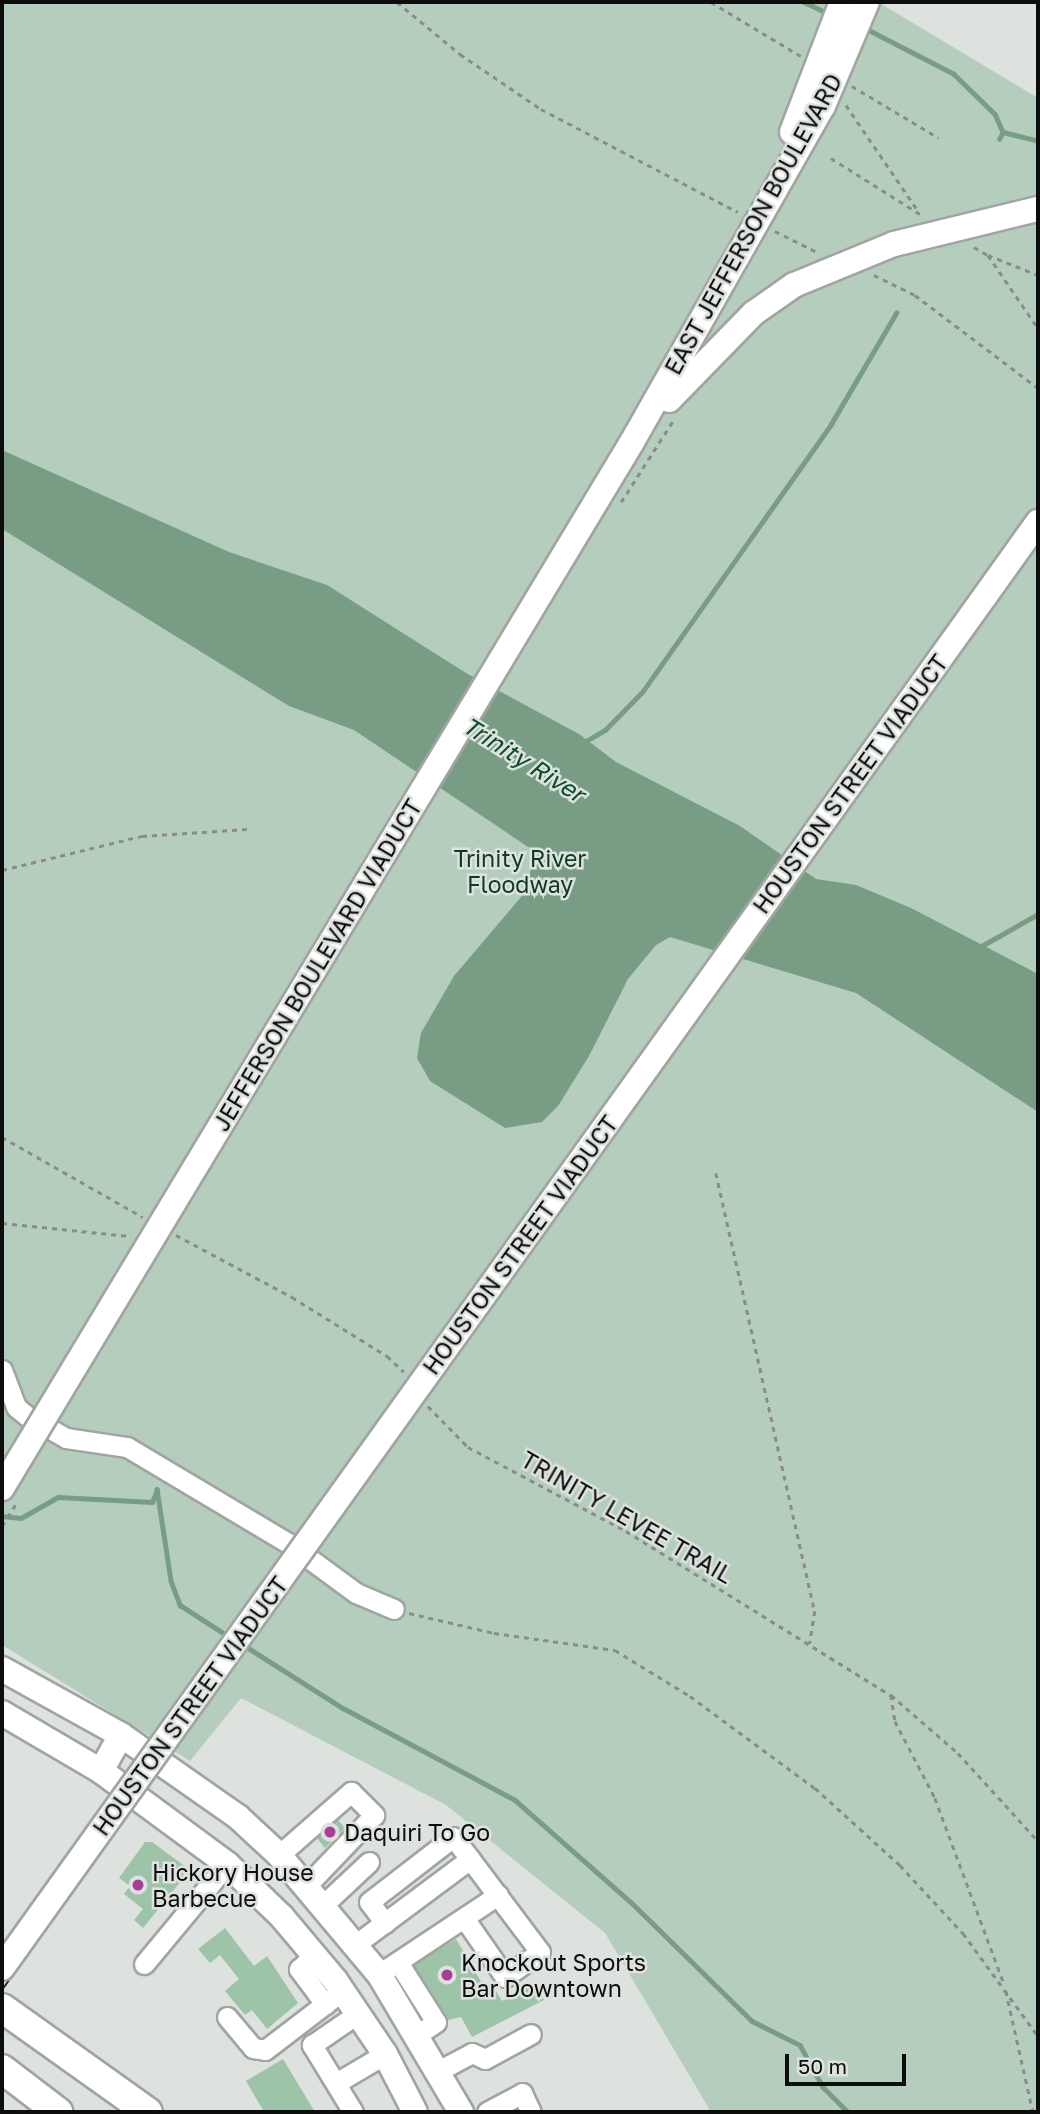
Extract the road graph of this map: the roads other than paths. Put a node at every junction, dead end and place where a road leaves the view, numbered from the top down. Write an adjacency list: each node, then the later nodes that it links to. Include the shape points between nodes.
1 (842, 2): 4 (main road, bridge)
2 (867, 2): 4 (main road, EAST JEFFERSON BOULEVARD, bridge, via 823,106)
3 (1038, 209): 5 (main road, bridge, via 894,244 794,285 754,313 701,362)
4 (750, 234): 5 (main road, EAST JEFFERSON BOULEVARD, bridge)
5 (632, 443): 9 (main road, JEFFERSON BOULEVARD VIADUCT, bridge)
6 (1038, 522): 27 (main road, HOUSTON STREET VIADUCT, bridge)
7 (2, 1370): 8 (lane)
8 (9, 1413): 10 (lane, via 66,1438 127,1447 288,1543 356,1592)
9 (9, 1495)
10 (394, 1609)
11 (2, 1669): 13 (main road)
12 (2, 1713): 14 (main road)
13 (121, 1735): 14 (main road); 15 (main road, via 228,1810)
14 (101, 1771): 18 (main road)
15 (279, 1855): 19 (main road); 19 (lane, via 351,1792 374,1815)
16 (470, 1859): 20 (lane); 24 (lane); 24 (lane, via 453,1837 369,1902)
17 (369, 1862): 21 (lane)
18 (227, 1864): 22 (main road); 26 (lane)
19 (307, 1885): 21 (main road); 22 (main road)
20 (498, 1895): 23 (lane); 23 (lane, via 540,1952 505,1977)
21 (323, 1905): 25 (main road)
22 (282, 1917): 29 (main road, via 314,1956)
23 (464, 1918): 28 (lane)
24 (385, 1923): 25 (lane)
25 (356, 1944): 28 (main road)
26 (144, 1964)
27 (2, 1968)
28 (388, 1968): 33 (main road)
29 (334, 1997): 31 (main road); 32 (lane, via 265,2050 253,2048)
30 (2, 2008): 40 (highway)
31 (357, 2014): 35 (main road); 38 (lane, via 312,2045)
32 (227, 2017)
33 (418, 2034): 35 (main road); 37 (main road)
34 (531, 2034): 37 (lane, via 485,2059 472,2053)
35 (385, 2054): 38 (lane); 42 (main road)
36 (2, 2069): 39 (highway)
37 (440, 2070): 43 (main road)
38 (336, 2083): 41 (lane)
39 (58, 2112)
40 (148, 2112)
41 (353, 2112)
42 (415, 2112)
43 (461, 2112)
44 (487, 2112): 45 (lane, via 522,2093)
45 (531, 2112)

